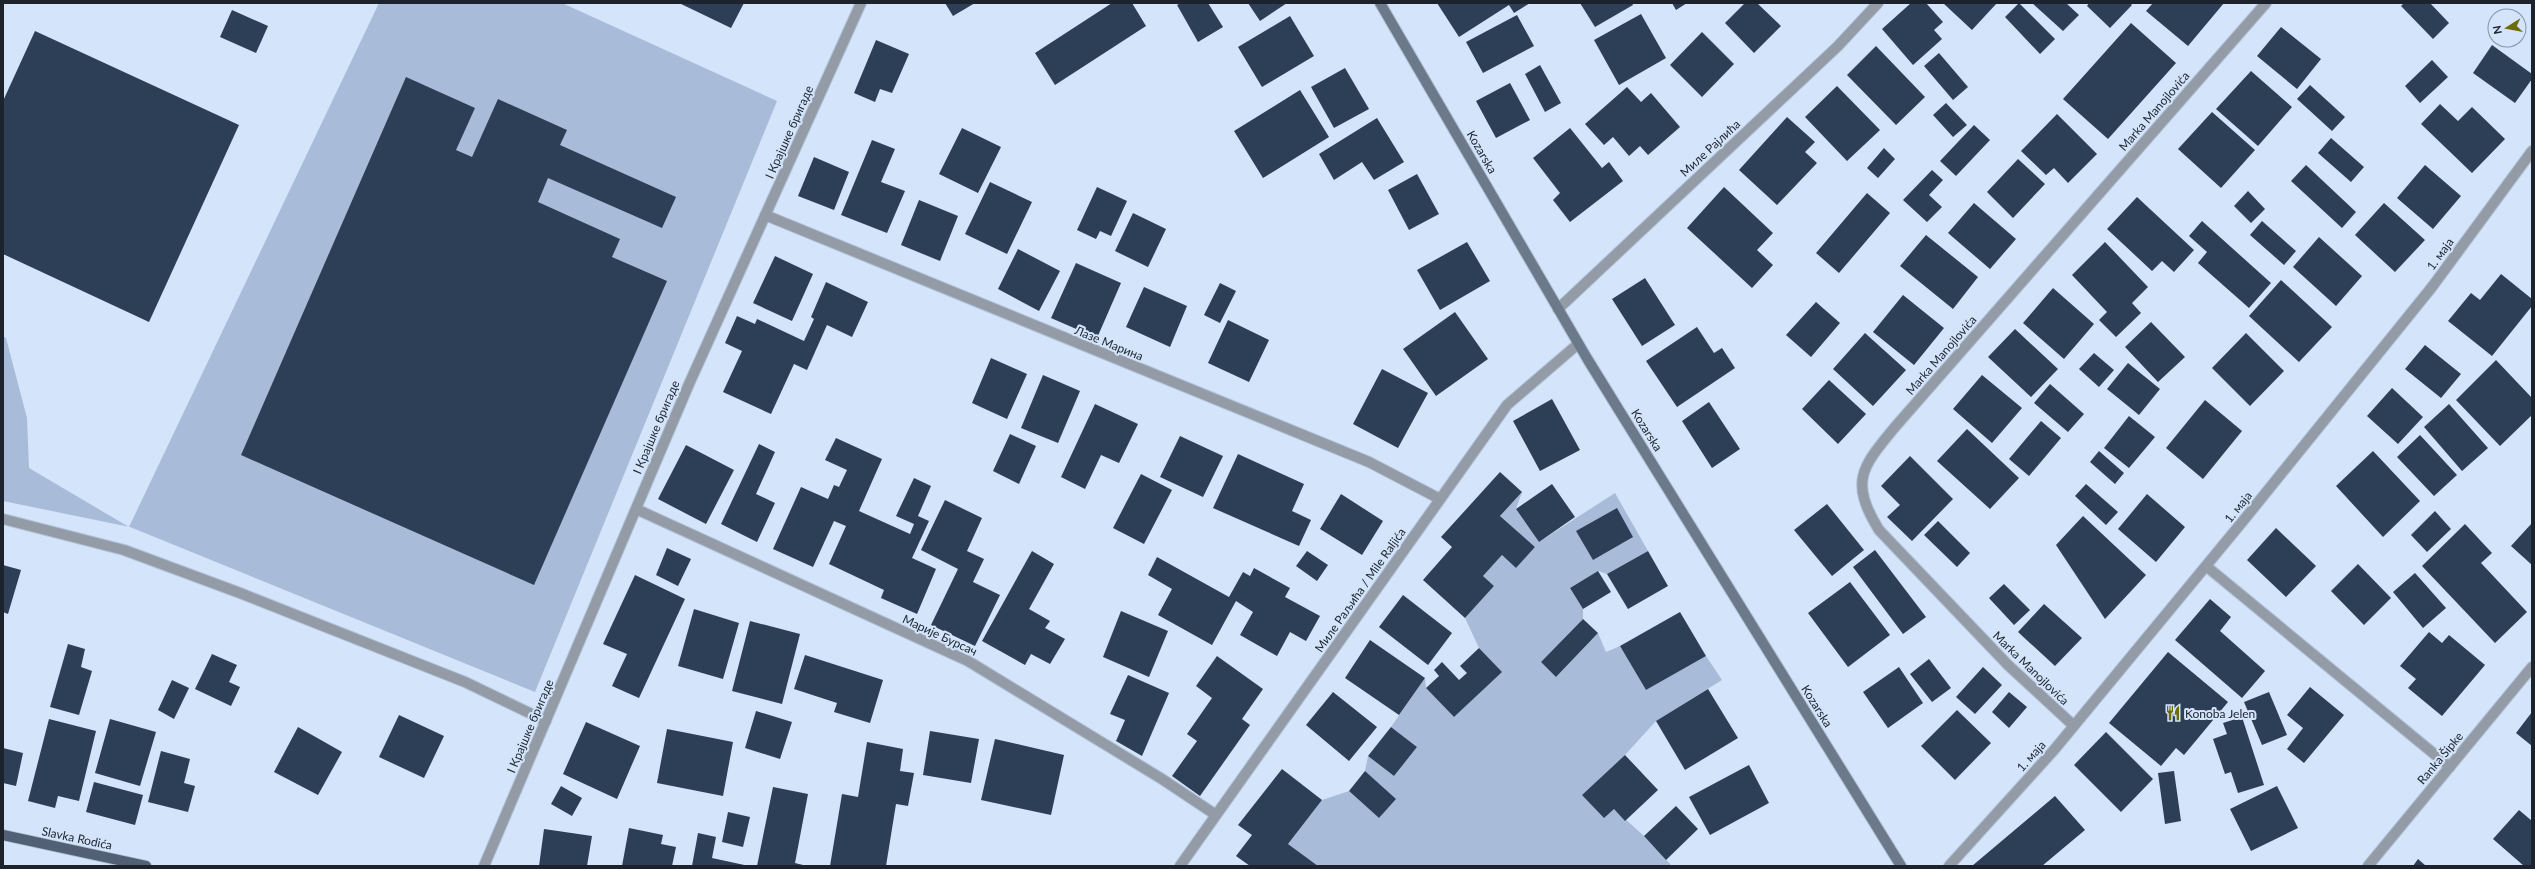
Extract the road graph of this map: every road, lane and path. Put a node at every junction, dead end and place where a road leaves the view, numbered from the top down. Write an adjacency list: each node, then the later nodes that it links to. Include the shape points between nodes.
1 (861, 3): 6 (street, I Крајшке бригаде)
2 (1380, 3): 7 (street, Kozarska)
3 (1878, 3): 7 (street, Миле Рајлића, via 1838,46)
4 (2266, 3): 15 (street, Marka Manojlovića, via 1871,456 1862,473 1869,514 1879,530 1997,654)
5 (2532, 151): 12 (street, 1. маја, via 2432,287)
6 (766, 215): 9 (street, Лазе Марина, via 1368,462); 10 (street, I Крајшке бригаде, via 689,384)
7 (1558, 309): 8 (street, Kozarska)
8 (1578, 344): 9 (street, Миле Раљића / Mile Raljića, via 1507,405); 22 (street, Kozarska)
9 (1440, 499): 17 (street, Миле Раљића / Mile Raljića)
10 (636, 510): 14 (street, I Крајшке бригаде); 17 (street, Марије Бурсач, via 968,661 1162,779)
11 (3, 519): 14 (street, via 124,550 240,593 465,682)
12 (2206, 566): 15 (street, 1. маја); 16 (street)
13 (2532, 667): 16 (street, Ranka Šipke)
14 (546, 722): 20 (street, I Крајшке бригаде)
15 (2074, 726): 23 (street, 1. маја)
16 (2450, 767): 24 (street, Ranka Šipke)
17 (1216, 815): 21 (street, Миле Раљића / Mile Raljića)
18 (3, 835): 19 (main road, Slavka Rodića)
19 (146, 866)
20 (484, 866)
21 (1180, 866)
22 (1901, 866)
23 (1948, 866)
24 (2368, 866)

